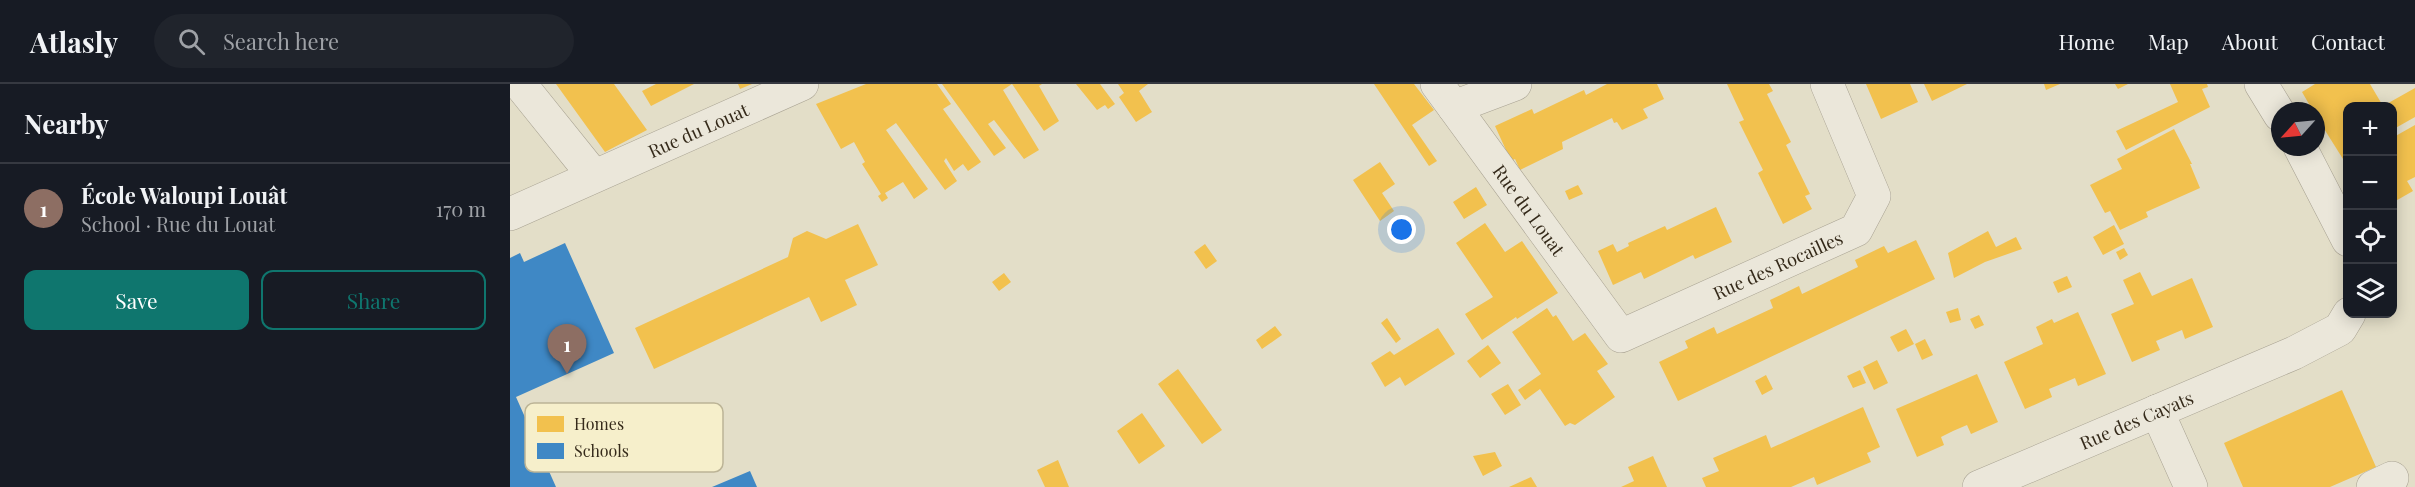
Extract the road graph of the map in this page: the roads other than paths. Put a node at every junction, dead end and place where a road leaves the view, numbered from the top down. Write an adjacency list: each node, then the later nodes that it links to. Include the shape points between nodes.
1 (520, 84): 9 (street)
2 (802, 84): 9 (street, Rue du Louat)
3 (1515, 84): 6 (street)
4 (1827, 84): 13 (street, Rue des Rocailles, via 1874,196 1856,230)
5 (2261, 84): 7 (street)
6 (1446, 96): 13 (street, Rue du Louat)
7 (2272, 102)
8 (2305, 156): 11 (street)
9 (594, 176): 10 (street, Rue du Louat)
10 (510, 214)
11 (2343, 230)
12 (2347, 318): 14 (street, Rue des Cayats, via 2340,329 2294,353)
13 (1621, 336)
14 (2157, 411): 15 (street, Rue des Cayats); 16 (street)
15 (1979, 487)
16 (2191, 487)

